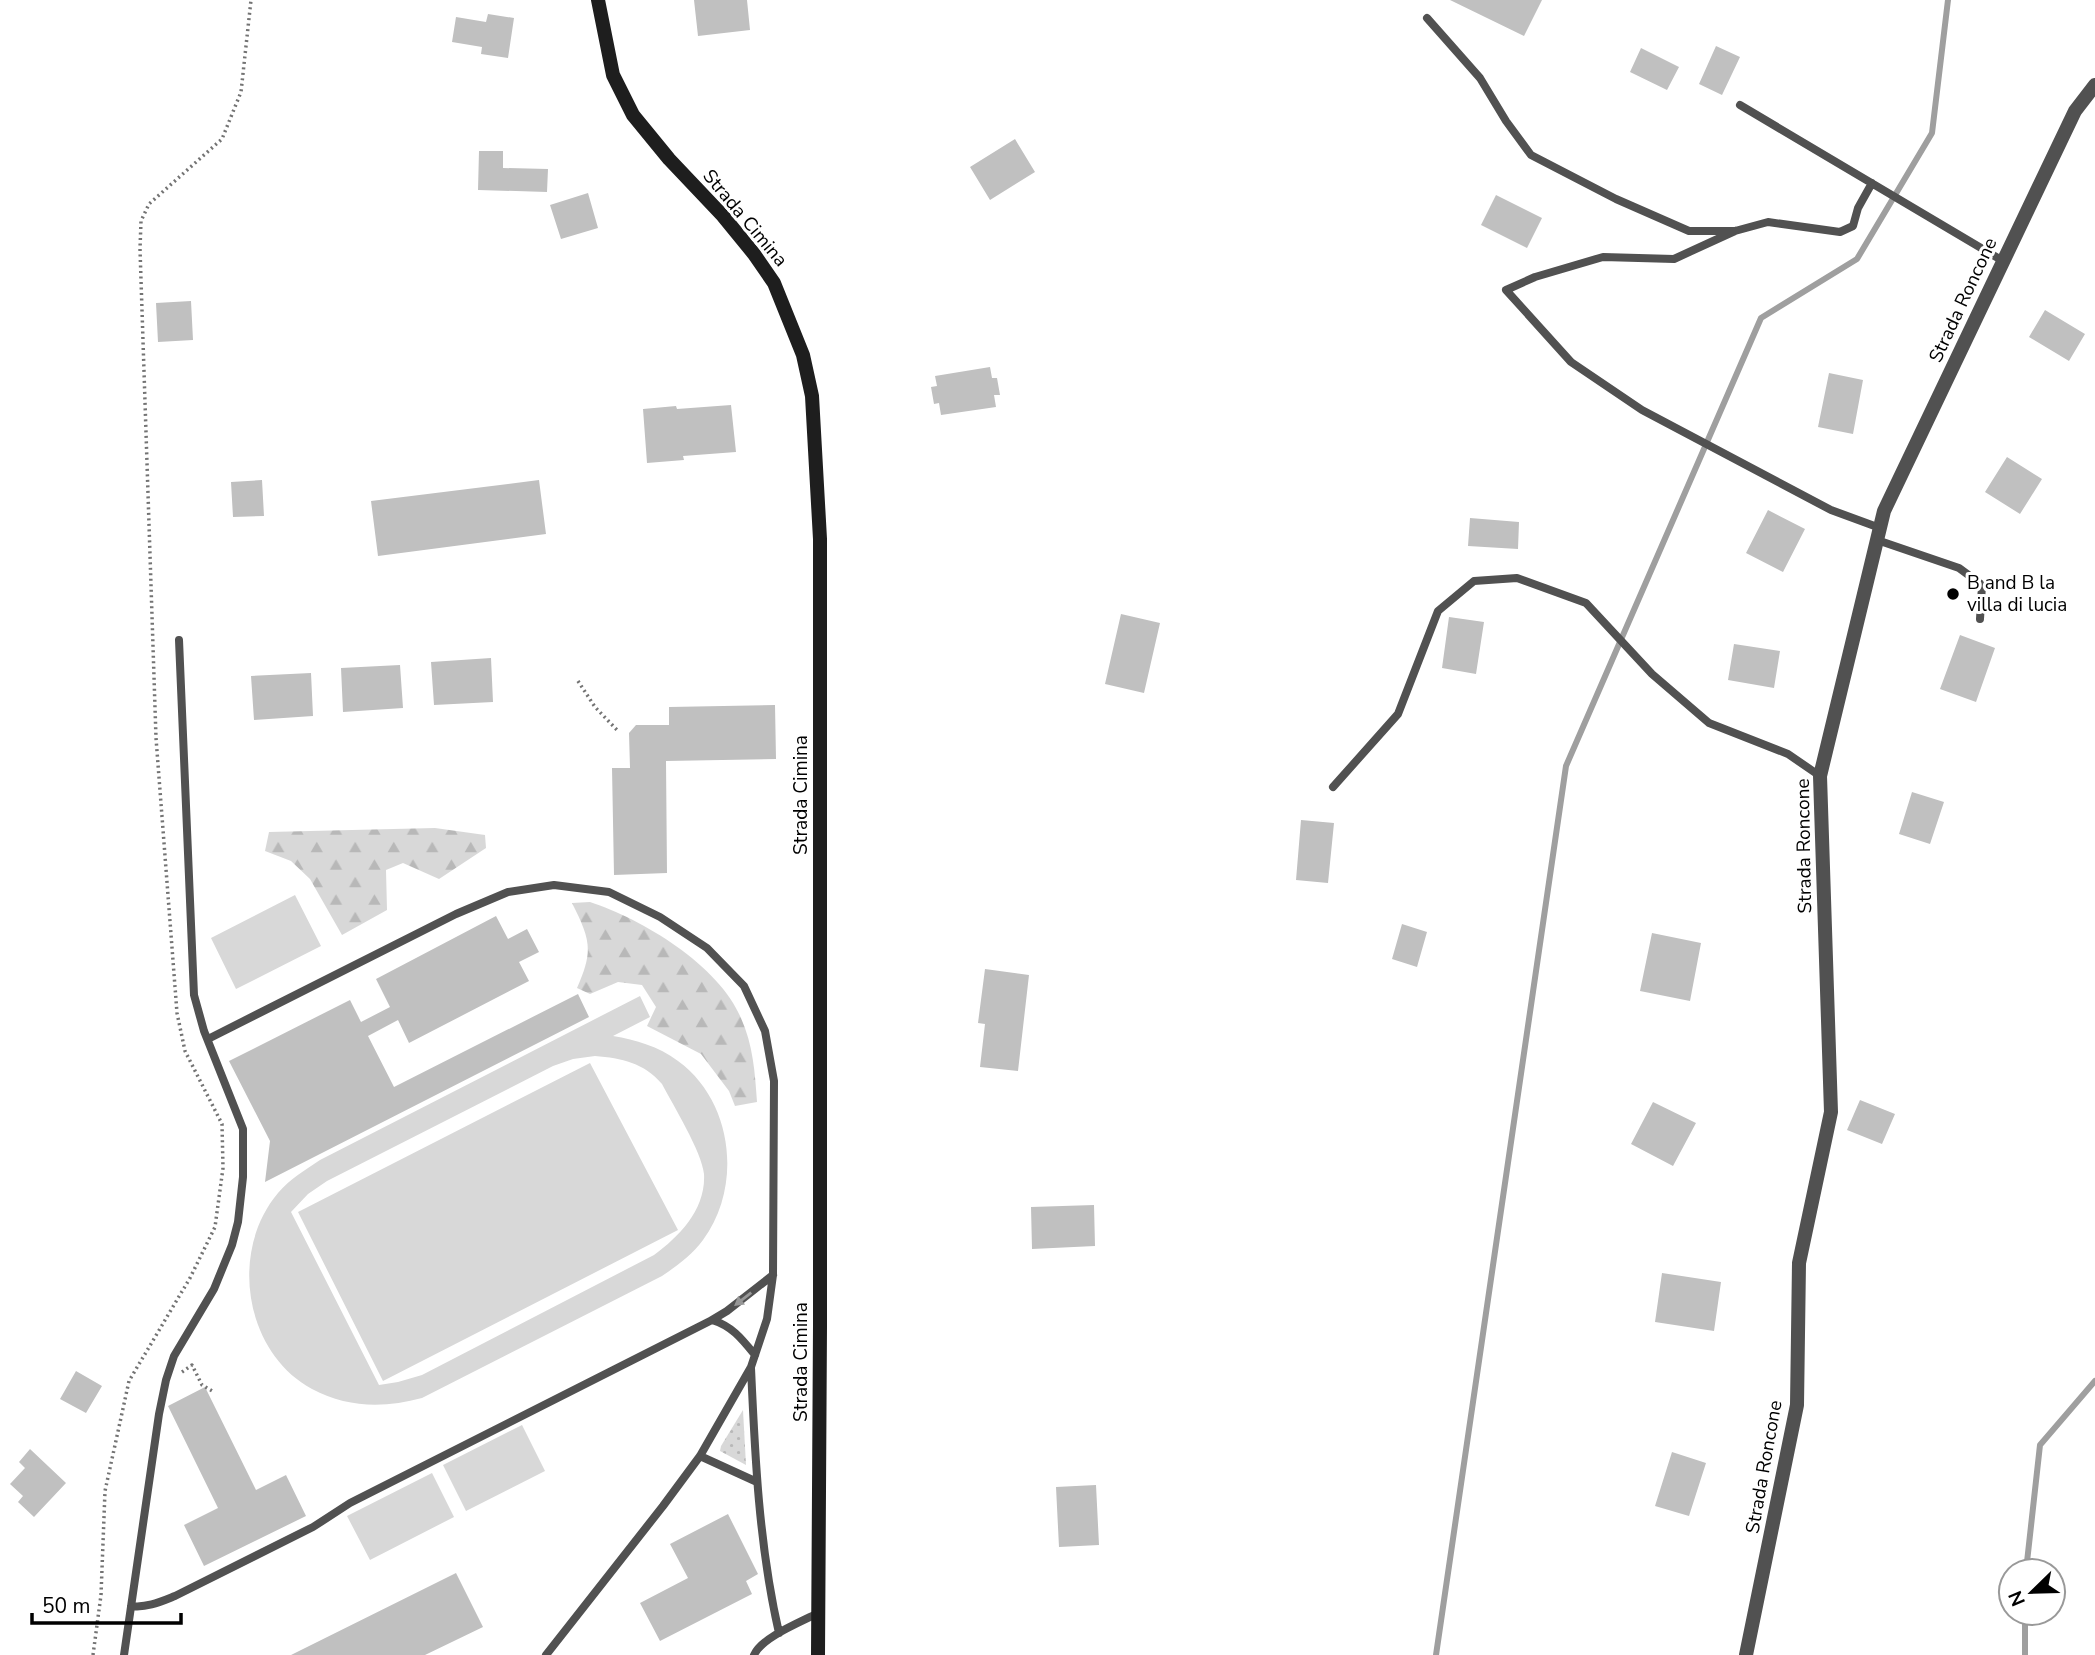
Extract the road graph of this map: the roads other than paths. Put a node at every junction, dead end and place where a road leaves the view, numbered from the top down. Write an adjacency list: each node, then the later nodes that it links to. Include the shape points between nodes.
1 (598, 0): 21 (main road, Strada Cimina, via 614,75 633,115 723,216 774,283 803,355 812,396 820,539)
2 (1427, 18): 6 (lane, via 1480,78 1531,155 1689,230)
3 (2095, 85): 7 (street, Strada Roncone, via 2075,111)
4 (1740, 105): 5 (lane)
5 (1872, 183): 6 (lane, via 1853,226 1840,232 1768,222); 7 (lane)
6 (1735, 231): 8 (lane, via 1674,259 1603,257 1506,289 1571,362 1642,410)
7 (2003, 261): 8 (street, Strada Roncone, via 1884,511)
8 (1878, 534): 9 (lane, via 1959,568 1982,585); 11 (street, Strada Roncone)
9 (1980, 619)
10 (179, 640): 13 (lane, via 194,995)
11 (1820, 776): 12 (lane, via 1788,754 1709,723 1652,674 1586,603 1517,578 1474,582 1438,611 1398,714); 27 (street, Strada Roncone, via 1831,1112 1798,1263 1797,1405)
12 (1333, 787)
13 (208, 1039): 14 (lane, via 508,892 554,885 609,892 660,917 707,948 744,986 755,1005 774,1081); 20 (lane, via 243,1129 238,1222 214,1289 174,1356 166,1380)
14 (773, 1275): 15 (lane, one-way to 15); 16 (lane, via 767,1319)
15 (712, 1320): 16 (lane, via 733,1330); 20 (lane, via 175,1596 157,1604)
16 (755, 1355): 17 (lane)
17 (751, 1367): 18 (lane); 19 (lane)
18 (700, 1456): 19 (lane); 24 (lane)
19 (757, 1482): 22 (lane)
20 (131, 1606): 23 (lane)
21 (818, 1613): 22 (lane); 26 (main road, Strada Cimina)
22 (779, 1633): 25 (lane)
23 (124, 1655)
24 (546, 1655)
25 (754, 1655)
26 (818, 1655)
27 (1746, 1655)

